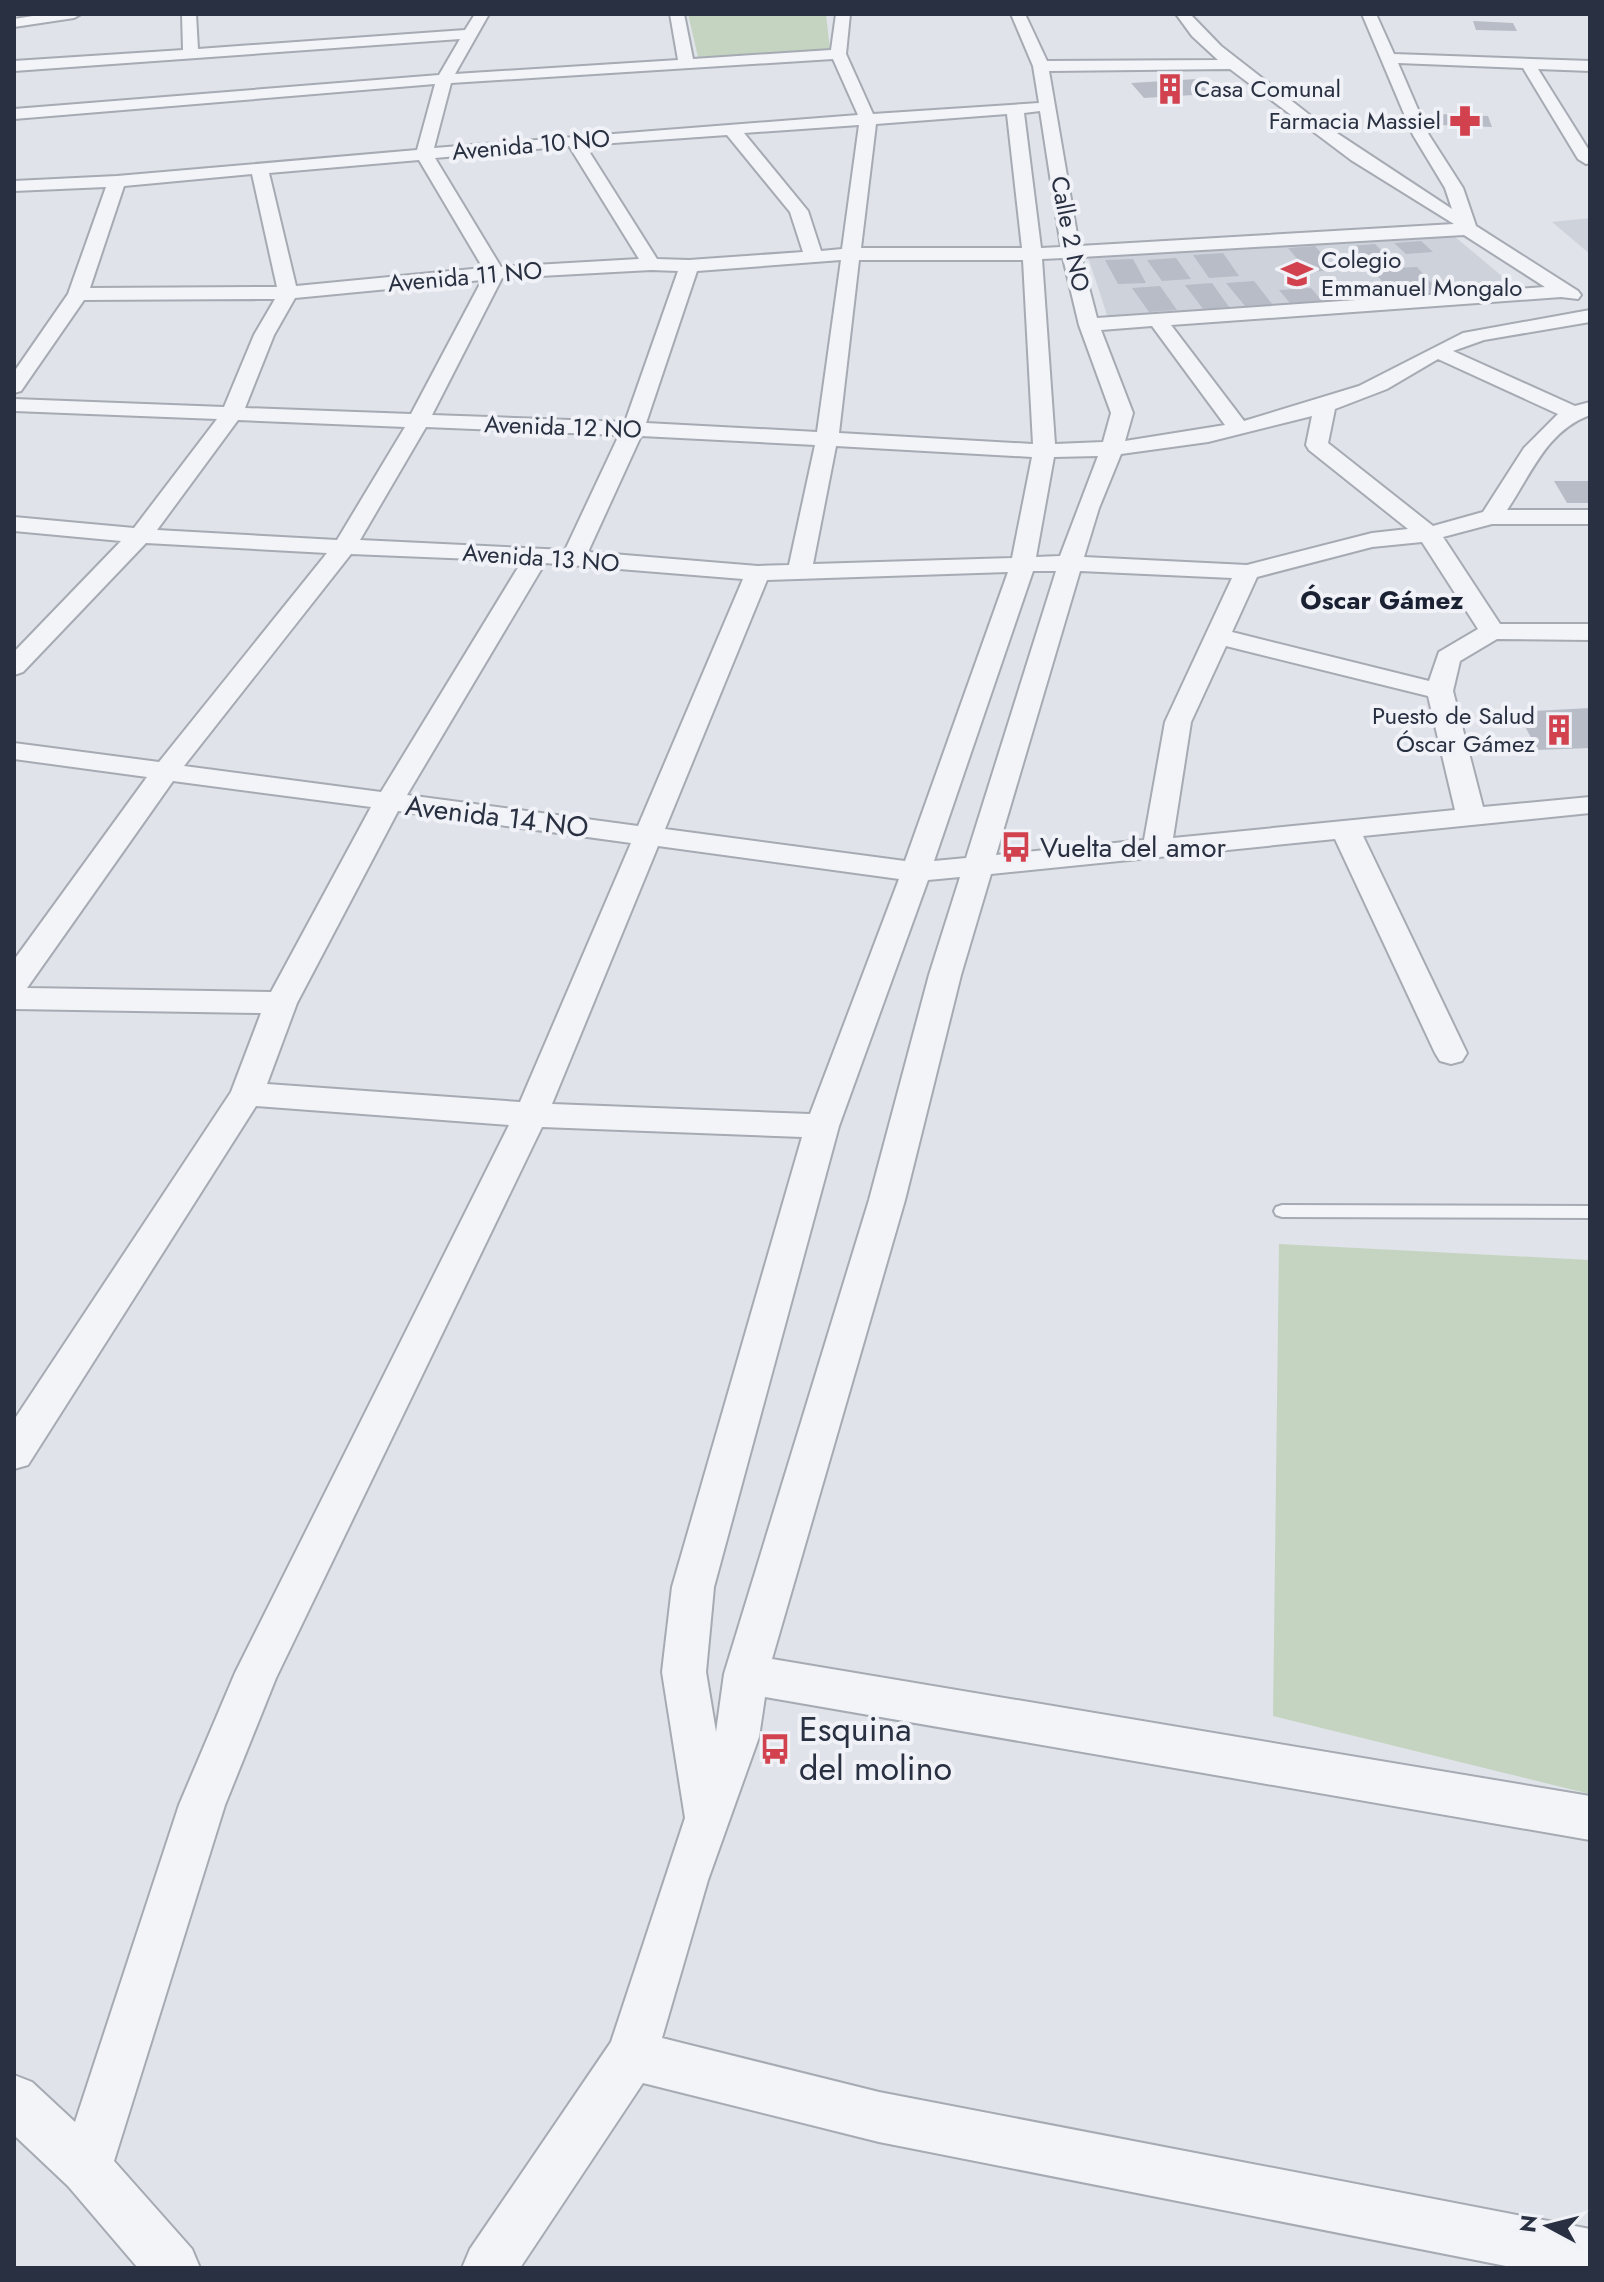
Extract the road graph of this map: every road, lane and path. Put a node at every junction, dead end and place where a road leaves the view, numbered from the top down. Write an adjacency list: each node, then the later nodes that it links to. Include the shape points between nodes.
1 (74, 14): 9 (street)
2 (189, 14): 11 (street)
3 (482, 14): 10 (street)
4 (677, 14): 15 (street)
5 (843, 14): 12 (street)
6 (1018, 14): 18 (street, Calle 2 NO)
7 (1183, 14): 16 (street)
8 (1369, 14): 13 (street)
9 (14, 23)
10 (472, 34): 11 (street); 20 (street)
11 (191, 52): 17 (street)
12 (838, 54): 15 (street); 24 (street)
13 (1391, 58): 14 (street); 32 (street, via 1421,135 1454,188)
14 (1526, 61): 19 (street); 28 (street)
15 (686, 63): 20 (street)
16 (1234, 64): 18 (street); 32 (street, via 1372,169)
17 (14, 66)
18 (1041, 66): 21 (street, Calle 2 NO)
19 (1590, 66)
20 (444, 79): 23 (street); 27 (street)
21 (1048, 106): 22 (street, Avenida 10 NO); 33 (street, Calle 2 NO)
22 (1015, 109): 24 (street, Avenida 10 NO); 35 (street)
23 (14, 114)
24 (868, 120): 25 (street, Avenida 10 NO); 34 (street)
25 (732, 130): 26 (street, Avenida 10 NO); 36 (street, via 799,211)
26 (574, 141): 27 (street, Avenida 10 NO); 37 (street)
27 (424, 154): 29 (street, Avenida 10 NO); 39 (street)
28 (1586, 159)
29 (259, 168): 30 (street, Avenida 10 NO); 41 (street)
30 (117, 181): 31 (street, Avenida 10 NO); 42 (street)
31 (14, 186)
32 (1467, 226): 33 (street, Avenida 11 NO); 40 (street)
33 (1071, 252): 35 (street, Avenida 11 NO); 46 (street, Calle 2 NO)
34 (851, 254): 35 (street, Avenida 11 NO); 36 (street, Avenida 11 NO); 57 (street)
35 (1032, 254): 59 (street)
36 (814, 257): 38 (street, Avenida 11 NO)
37 (651, 264): 38 (street, Avenida 11 NO); 39 (street, Avenida 11 NO)
38 (689, 266): 56 (street)
39 (495, 273): 41 (street, Avenida 11 NO); 53 (street)
40 (1564, 291): 43 (street); 45 (street)
41 (288, 293): 42 (street, Avenida 11 NO); 52 (street)
42 (78, 294): 48 (street)
43 (1590, 304)
44 (1590, 316): 47 (street, Avenida 12 NO, via 1469,338)
45 (1157, 320): 46 (street); 55 (street)
46 (1089, 325): 60 (street, Calle 2 NO, via 1122,413)
47 (1437, 351): 50 (street, Avenida 12 NO, via 1370,389); 51 (street)
48 (14, 387)
49 (14, 405): 52 (street, Avenida 12 NO)
50 (1325, 405): 54 (street, Avenida 12 NO); 58 (street)
51 (1580, 410): 61 (street, via 1527,454)
52 (231, 415): 53 (street, Avenida 12 NO); 64 (street)
53 (418, 422): 56 (street, Avenida 12 NO); 66 (street)
54 (1259, 422): 55 (street, Avenida 12 NO); 58 (street)
55 (1237, 427): 60 (street, Avenida 12 NO, via 1186,441)
56 (633, 429): 57 (street, Avenida 12 NO); 68 (street)
57 (827, 439): 59 (street, Avenida 12 NO); 73 (street)
58 (1317, 445): 65 (street)
59 (1044, 451): 60 (street, Avenida 12 NO); 70 (street)
60 (1111, 451): 69 (street, Calle 2 NO)
61 (1491, 517): 62 (street, Avenida 13 NO); 65 (street, Avenida 13 NO)
62 (1590, 517)
63 (14, 524): 64 (street, Avenida 13 NO)
64 (141, 534): 66 (street, Avenida 13 NO); 77 (street)
65 (1429, 534): 71 (street, Avenida 13 NO, via 1372,540); 74 (street)
66 (344, 548): 67 (street, Avenida 13 NO); 80 (street)
67 (538, 555): 68 (street, Avenida 13 NO); 81 (street)
68 (573, 559): 72 (street, Avenida 13 NO)
69 (1069, 563): 70 (street, Avenida 13 NO); 71 (street, Avenida 13 NO); 87 (street, Calle 2 NO)
70 (1023, 565): 73 (street, Avenida 13 NO); 88 (street)
71 (1247, 572): 76 (street)
72 (758, 573): 73 (street, Avenida 13 NO); 85 (street)
73 (799, 573)
74 (1492, 631): 75 (street); 78 (street, via 1448,657)
75 (1590, 632)
76 (1216, 636): 78 (street); 86 (street, via 1178,722)
77 (14, 667)
78 (1440, 691): 83 (street)
79 (14, 751): 80 (street, Avenida 14 NO)
80 (165, 772): 81 (street, Avenida 14 NO); 89 (street)
81 (388, 803): 85 (street, Avenida 14 NO); 91 (street)
82 (1590, 805): 83 (street, Avenida 14 NO)
83 (1471, 817): 84 (street, Avenida 14 NO)
84 (1345, 829): 86 (street, Avenida 14 NO); 92 (street)
85 (648, 834): 88 (street, Avenida 14 NO); 94 (street)
86 (1157, 847): 87 (street, Avenida 14 NO)
87 (980, 866): 88 (street, Avenida 14 NO); 99 (street, Calle 2 NO)
88 (916, 872): 95 (street)
89 (14, 983)
90 (14, 998): 91 (street)
91 (281, 1003): 93 (street)
92 (1451, 1053)
93 (247, 1094): 94 (street); 98 (street)
94 (531, 1115): 95 (street); 104 (street, via 251,1688 202,1805)
95 (822, 1126): 100 (street, via 693,1587 684,1672)
96 (1282, 1211): 97 (lane)
97 (1590, 1212)
98 (14, 1453)
99 (746, 1674): 100 (street, Calle 2 NO, via 737,1737); 101 (street)
100 (707, 1816): 102 (street, Calle 2 NO)
101 (1590, 1818)
102 (632, 2055): 105 (street, via 879,2117); 107 (street, Calle 2 NO)
103 (14, 2100): 104 (street)
104 (86, 2168): 106 (street)
105 (1590, 2256)
106 (173, 2268)
107 (489, 2268)

